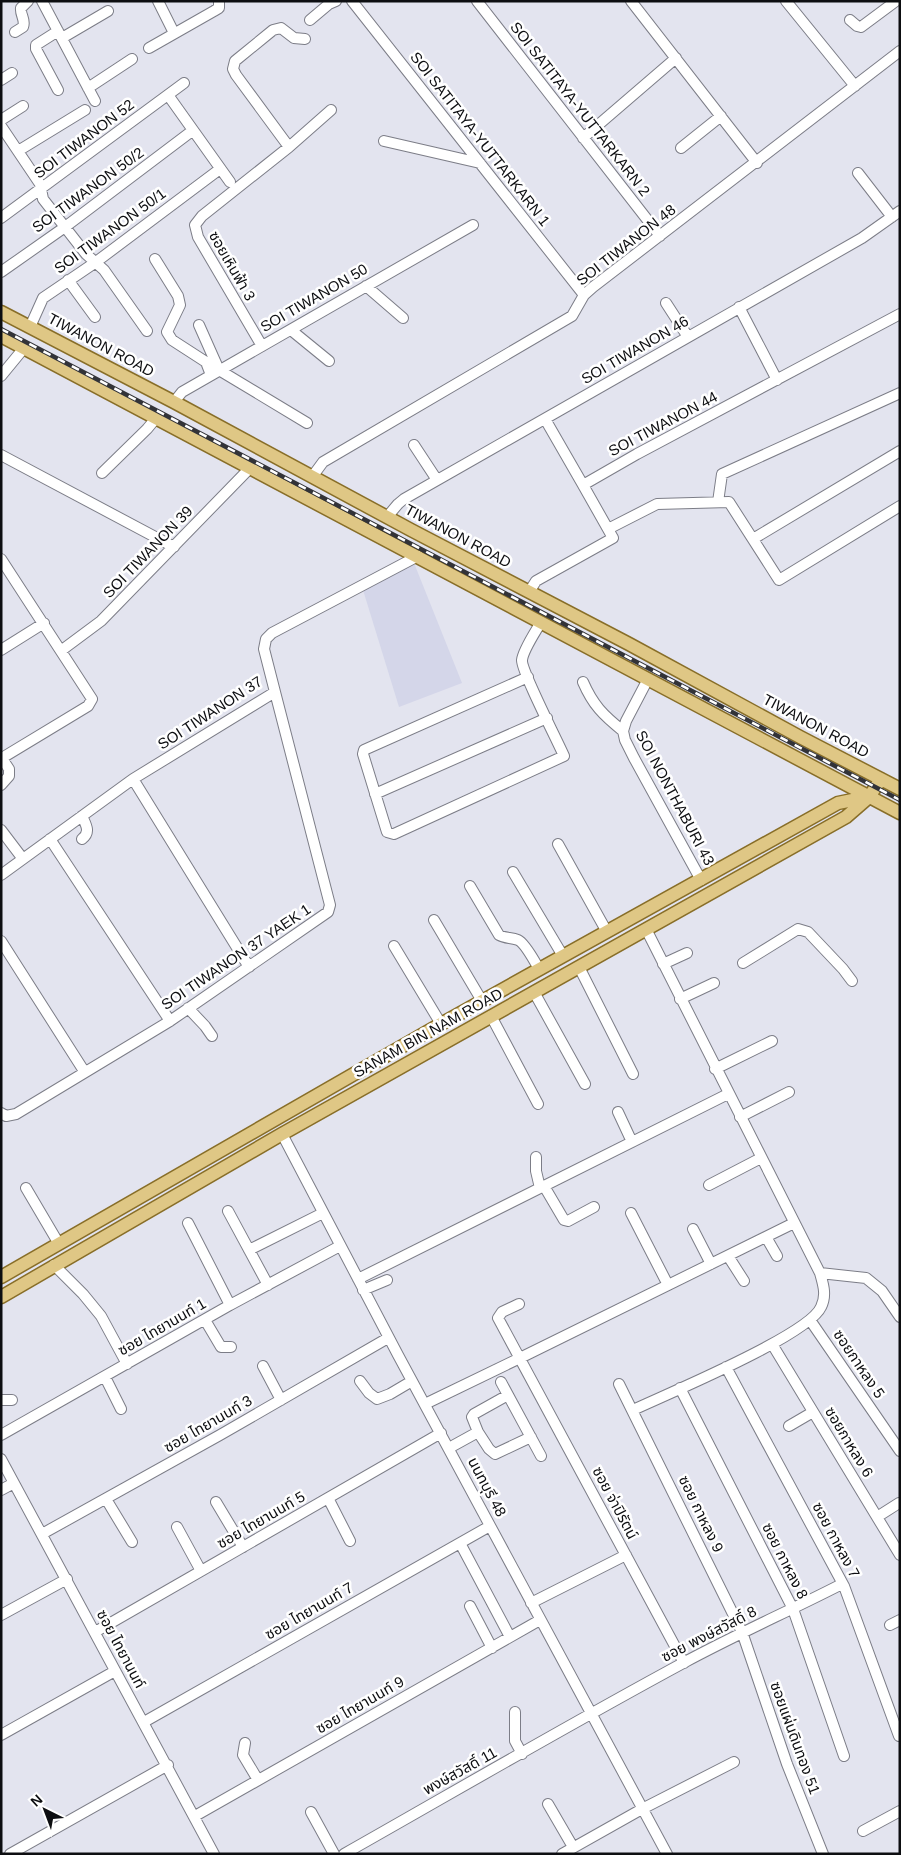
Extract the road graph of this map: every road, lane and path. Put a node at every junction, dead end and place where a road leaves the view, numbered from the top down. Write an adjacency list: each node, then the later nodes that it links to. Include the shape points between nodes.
1 (28, 1): 14 (street, via 20,13 23,27)
2 (42, 1): 16 (street)
3 (158, 1): 15 (street)
4 (219, 1): 15 (street, via 219,8)
5 (336, 1): 12 (street)
6 (352, 1): 42 (street, SOI SATITAYA-YUTTARKARN 1)
7 (477, 1): 37 (street, SOI SATITAYA-YUTTARKARN 2)
8 (631, 1): 20 (street)
9 (786, 1): 25 (street)
10 (896, 1): 13 (street, via 861,27)
11 (108, 11): 16 (street)
12 (310, 20)
13 (850, 20)
14 (15, 32)
15 (174, 33): 18 (street)
16 (60, 34): 26 (street); 27 (street, via 36,44)
17 (305, 40): 39 (street, via 294,38 281,28 273,30 236,61 233,68)
18 (149, 48)
19 (900, 51): 25 (street, SOI TIWANON 48)
20 (676, 58): 33 (street); 37 (street)
21 (132, 59): 26 (street)
22 (12, 73): 23 (street)
23 (1, 80)
24 (184, 83): 28 (street, SOI TIWANON 52)
25 (855, 86): 43 (street, SOI TIWANON 48)
26 (88, 88): 29 (street)
27 (58, 90)
28 (168, 95): 36 (street); 47 (street, SOI TIWANON 52)
29 (95, 101)
30 (23, 106): 34 (street)
31 (85, 110): 41 (street)
32 (331, 110): 39 (street)
33 (721, 116): 40 (street); 43 (street)
34 (1, 120)
35 (1, 126): 41 (street)
36 (192, 131): 44 (street); 51 (street, SOI TIWANON 50/2)
37 (583, 138): 52 (street, SOI SATITAYA-YUTTARKARN 2)
38 (384, 141): 42 (street)
39 (288, 147): 71 (street, ซอยเหินฟ้า 3, via 195,225 198,237)
40 (681, 148)
41 (18, 151): 47 (street, via 40,184)
42 (480, 163): 58 (street, SOI SATITAYA-YUTTARKARN 1)
43 (756, 163): 52 (street, SOI TIWANON 48)
44 (220, 169): 46 (street); 54 (street, SOI TIWANON 50/1)
45 (858, 173): 48 (street)
46 (230, 182)
47 (40, 190): 49 (street, SOI TIWANON 52); 51 (street, via 43,199)
48 (896, 214): 60 (street, SOI TIWANON 46, via 862,238)
49 (2, 216)
50 (473, 225): 57 (street, SOI TIWANON 50)
51 (65, 227): 54 (street); 55 (street, SOI TIWANON 50/2)
52 (660, 236): 58 (street, SOI TIWANON 48)
53 (156, 259): 74 (street, via 180,305 167,332 169,336 206,362)
54 (96, 262): 56 (street, SOI TIWANON 50/1); 68 (street)
55 (1, 272)
56 (68, 280): 63 (street); 66 (street, SOI TIWANON 50/1, via 40,301)
57 (366, 286): 64 (street); 67 (street, SOI TIWANON 50)
58 (584, 295): 87 (street, SOI TIWANON 48, via 572,316 322,462)
59 (666, 303): 70 (street)
60 (739, 307): 70 (street, SOI TIWANON 46); 76 (street)
61 (1, 312): 66 (main road, TIWANON ROAD)
62 (900, 314): 76 (street, SOI TIWANON 44)
63 (95, 317)
64 (402, 318)
65 (199, 324): 74 (street)
66 (30, 327): 78 (main road, TIWANON ROAD)
67 (290, 330): 71 (street, SOI TIWANON 50); 73 (street)
68 (147, 331)
69 (1, 336): 72 (main road)
70 (688, 337): 80 (street, SOI TIWANON 46)
71 (262, 346): 74 (street, SOI TIWANON 50)
72 (24, 348): 75 (street); 79 (main road)
73 (329, 362)
74 (215, 373): 78 (street, SOI TIWANON 50, via 182,392); 81 (street)
75 (1, 376)
76 (777, 380): 89 (street, SOI TIWANON 44)
77 (900, 393): 90 (street, via 722,474)
78 (174, 402): 87 (main road, TIWANON ROAD)
79 (157, 417): 85 (main road); 86 (street)
80 (546, 419): 88 (street, SOI TIWANON 46); 89 (street)
81 (307, 423)
82 (414, 445): 88 (street)
83 (900, 450): 95 (street)
84 (1, 455): 96 (street)
85 (250, 468): 96 (street, SOI TIWANON 39); 97 (main road)
86 (102, 473)
87 (312, 477): 92 (main road, TIWANON ROAD)
88 (437, 480): 92 (street, SOI TIWANON 46, via 398,504)
89 (583, 485): 93 (street)
90 (718, 502): 93 (street, via 656,504); 95 (street, via 729,502)
91 (900, 506): 95 (street, via 778,580)
92 (387, 517): 94 (main road, TIWANON ROAD)
93 (608, 529): 100 (street, via 613,538 536,581)
94 (411, 530): 97 (main road); 100 (main road, TIWANON ROAD)
95 (753, 539)
96 (174, 547): 104 (street, SOI TIWANON 39, via 101,621)
97 (401, 548): 98 (main road)
98 (418, 556): 101 (main road); 108 (street, SOI TIWANON 37, via 272,633 266,639 264,649)
99 (1, 559): 102 (street)
100 (530, 592): 112 (main road, TIWANON ROAD)
101 (541, 622): 105 (street, via 522,658); 106 (main road)
102 (44, 623): 103 (street); 104 (street)
103 (1, 650)
104 (62, 650): 111 (street, via 92,699 88,706)
105 (528, 677): 109 (street); 116 (street, via 364,750)
106 (648, 679): 110 (street); 117 (main road)
107 (583, 682): 110 (street, via 592,701)
108 (276, 692): 113 (street, SOI TIWANON 37); 138 (street, SOI TIWANON 37 YAEK 1, via 330,908)
109 (547, 718): 116 (street); 116 (street, via 564,756 394,834 387,832)
110 (623, 731): 127 (street, SOI NONTHABURI 43, via 634,758)
111 (2, 757): 114 (street, via 9,776)
112 (881, 779): 115 (main road, TIWANON ROAD); 117 (main road, SANAM BIN NAM ROAD)
113 (133, 780): 119 (street, SOI TIWANON 37); 138 (street)
114 (1, 785)
115 (900, 788)
116 (375, 794)
117 (869, 797): 118 (main road); 127 (main road, SANAM BIN NAM ROAD, via 838,803); 130 (main road, SANAM BIN NAM ROAD, via 846,817)
118 (900, 812)
119 (82, 816): 121 (street, SOI TIWANON 37); 122 (street, via 88,831)
120 (1, 830): 124 (street)
121 (50, 839): 124 (street, SOI TIWANON 37); 148 (street)
122 (82, 839)
123 (558, 844): 131 (street)
124 (23, 859): 126 (street, SOI TIWANON 37)
125 (513, 872): 135 (street)
126 (1, 875)
127 (701, 880): 131 (main road, SANAM BIN NAM ROAD)
128 (470, 886): 140 (street, via 499,935 521,942)
129 (434, 920): 145 (street)
130 (646, 929): 137 (street); 139 (main road, SANAM BIN NAM ROAD)
131 (607, 932): 135 (main road, SANAM BIN NAM ROAD)
132 (1, 941): 153 (street)
133 (394, 946): 149 (street)
134 (687, 953): 137 (street)
135 (563, 956): 140 (main road, SANAM BIN NAM ROAD)
136 (743, 963): 141 (street, via 798,929 808,932)
137 (663, 964): 144 (street)
138 (249, 967): 146 (street, SOI TIWANON 37 YAEK 1)
139 (579, 967): 143 (main road, SANAM BIN NAM ROAD); 154 (street)
140 (539, 969): 145 (main road, SANAM BIN NAM ROAD)
141 (852, 981)
142 (714, 983): 144 (street)
143 (534, 992): 147 (main road, SANAM BIN NAM ROAD); 155 (street)
144 (680, 999): 152 (street)
145 (482, 1001): 149 (main road, SANAM BIN NAM ROAD)
146 (188, 1008): 148 (street, SOI TIWANON 37 YAEK 1); 150 (street)
147 (491, 1016): 158 (street); 163 (main road, SANAM BIN NAM ROAD)
148 (170, 1021): 153 (street, SOI TIWANON 37 YAEK 1)
149 (441, 1024): 162 (main road, SANAM BIN NAM ROAD)
150 (212, 1036)
151 (772, 1041): 152 (street)
152 (715, 1069): 157 (street)
153 (84, 1071): 160 (street, SOI TIWANON 37 YAEK 1, via 16,1114 6,1116)
154 (633, 1074)
155 (585, 1084)
156 (789, 1092): 161 (street)
157 (728, 1094): 161 (street); 164 (street)
158 (538, 1104)
159 (618, 1112): 164 (street)
160 (1, 1113)
161 (740, 1117): 166 (street)
162 (275, 1120): 163 (main road); 178 (main road, SANAM BIN NAM ROAD)
163 (282, 1134): 172 (street, นนทบุรี 48); 184 (main road, SANAM BIN NAM ROAD)
164 (632, 1142): 168 (street)
165 (536, 1158): 168 (street, via 536,1171)
166 (761, 1158): 167 (street); 175 (street)
167 (709, 1185)
168 (542, 1187): 170 (street, via 564,1220 568,1221); 187 (street)
169 (26, 1188): 178 (street)
170 (594, 1207)
171 (228, 1211): 180 (street)
172 (323, 1213): 179 (street, นนทบุรี 48); 180 (street)
173 (631, 1213): 191 (street)
174 (188, 1223): 195 (street)
175 (794, 1223): 177 (street); 185 (street)
176 (693, 1229): 183 (street)
177 (766, 1237): 181 (street); 182 (street)
178 (59, 1244): 186 (main road, SANAM BIN NAM ROAD)
179 (340, 1246): 187 (street, นนทบุรี 48); 190 (street, ซอย ไทยานนท์ 1)
180 (249, 1250): 190 (street)
181 (728, 1256): 183 (street); 189 (street)
182 (777, 1256)
183 (712, 1264): 191 (street)
184 (54, 1265): 193 (main road, SANAM BIN NAM ROAD); 203 (street, via 101,1316)
185 (820, 1273): 196 (street, via 866,1278 882,1291); 198 (street, via 825,1291 821,1307)
186 (1, 1277)
187 (358, 1280): 192 (street, นนทบุรี 48)
188 (387, 1280): 192 (street)
189 (744, 1281)
190 (268, 1285): 195 (street, ซอย ไทยานนท์ 1)
191 (668, 1285): 202 (street)
192 (363, 1290): 199 (street, นนทบุรี 48)
193 (1, 1297)
194 (519, 1304): 202 (street, ซอย จ่าปิรัตน์, via 502,1312 498,1318)
195 (230, 1305): 197 (street, ซอย ไทยานนท์ 1)
196 (900, 1317)
197 (205, 1320): 201 (street, via 221,1347); 203 (street, ซอย ไทยานนท์ 1)
198 (810, 1320): 200 (street); 224 (street, ซอยกาหลง 5)
199 (388, 1338): 207 (street, นนทบุรี 48); 213 (street, ซอย ไทยานนท์ 3)
200 (772, 1344): 205 (street); 217 (street, ซอยกาหลง 6)
201 (231, 1347)
202 (520, 1358): 214 (street); 241 (street, ซอย จ่าปิรัตน์)
203 (127, 1364): 206 (street, ซอย ไทยานนท์ 1)
204 (263, 1366): 213 (street)
205 (726, 1367): 211 (street); 245 (street, ซอย กาหลง 7)
206 (105, 1377): 215 (street); 221 (street, ซอย ไทยานนท์ 1)
207 (412, 1380): 208 (street, via 377,1399); 214 (street, นนทบุรี 48)
208 (360, 1381)
209 (501, 1382): 212 (street)
210 (619, 1384): 216 (street, ซอย กาหลง 9)
211 (680, 1388): 216 (street); 248 (street, ซอย กาหลง 8)
212 (508, 1396): 219 (street, via 472,1417); 222 (street)
213 (281, 1400): 230 (street, ซอย ไทยานนท์ 3)
214 (425, 1404): 220 (street, นนทบุรี 48)
215 (122, 1409)
216 (633, 1410): 254 (street, ซอย กาหลง 9)
217 (814, 1412): 218 (street); 233 (street, ซอยกาหลง 6)
218 (789, 1426)
219 (478, 1432): 222 (street, via 494,1454); 223 (street)
220 (441, 1433): 223 (street, นนทบุรี 48); 229 (street, ซอย ไทยานนท์ 5)
221 (1, 1435)
222 (531, 1437): 225 (street)
223 (449, 1448): 234 (street, นนทบุรี 48)
224 (900, 1450)
225 (540, 1456)
226 (1, 1459): 227 (street, ซอย ไทยานนท์)
227 (14, 1483): 228 (street); 236 (street, ซอย ไทยานนท์)
228 (1, 1490)
229 (328, 1498): 237 (street); 240 (street, ซอย ไทยานนท์ 5)
230 (106, 1499): 236 (street, ซอย ไทยานนท์ 3); 238 (street)
231 (216, 1502): 240 (street)
232 (899, 1503): 233 (street)
233 (877, 1517): 242 (street, ซอยกาหลง 6)
234 (490, 1526): 239 (street, ซอย ไทยานนท์ 7); 246 (street, นนทบุรี 48)
235 (177, 1527): 243 (street)
236 (42, 1534): 244 (street, ซอย ไทยานนท์)
237 (350, 1541)
238 (132, 1542)
239 (460, 1543): 255 (street); 261 (street, ซอย ไทยานนท์ 7)
240 (243, 1547): 243 (street, ซอย ไทยานนท์ 5)
241 (626, 1555): 246 (street); 257 (street, ซอย จ่าปิรัตน์)
242 (900, 1555)
243 (201, 1571): 253 (street, ซอย ไทยานนท์ 5)
244 (66, 1579): 249 (street); 253 (street, ซอย ไทยานนท์)
245 (844, 1586): 248 (street, ซอย พงษ์สวัสดิ์ 8); 263 (street, ซอย กาหลง 7)
246 (531, 1603): 250 (street, นนทบุรี 48)
247 (470, 1606): 256 (street)
248 (793, 1609): 254 (street, ซอย พงษ์สวัสดิ์ 8); 266 (street, ซอย กาหลง 8)
249 (1, 1615)
250 (540, 1620): 255 (street, ซอย ไทยานนท์ 9); 260 (street, นนทบุรี 48)
251 (900, 1620): 252 (street)
252 (890, 1626)
253 (95, 1632): 258 (street, ซอย ไทยานนท์)
254 (742, 1632): 257 (street, ซอย พงษ์สวัสดิ์ 8); 283 (street, ซอยแผ่นดินทอง 51, via 787,1764)
255 (510, 1637): 256 (street, ซอย ไทยานนท์ 9)
256 (492, 1648): 269 (street, ซอย ไทยานนท์ 9)
257 (684, 1663): 260 (street, ซอย พงษ์สวัสดิ์ 8)
258 (115, 1671): 261 (street, ซอย ไทยานนท์); 262 (street)
259 (516, 1712): 265 (street, via 515,1741)
260 (591, 1715): 265 (street, พงษ์สวัสดิ์ 11); 271 (street, นนทบุรี 48)
261 (144, 1722): 268 (street, ซอย ไทยานนท์)
262 (1, 1735)
263 (899, 1736)
264 (245, 1743): 269 (street, via 243,1755)
265 (522, 1754): 280 (street, พงษ์สวัสดิ์ 11)
266 (844, 1756)
267 (734, 1762): 271 (street)
268 (168, 1765): 274 (street, ซอย ไทยานนท์); 277 (street)
269 (258, 1780): 274 (street, ซอย ไทยานนท์ 9)
270 (548, 1804): 276 (street)
271 (642, 1809): 276 (street); 282 (street, นนทบุรี 48)
272 (900, 1811): 275 (street)
273 (311, 1812): 279 (street)
274 (194, 1816): 278 (street, ซอย ไทยานนท์)
275 (863, 1831)
276 (573, 1847): 281 (street)
277 (10, 1854)
278 (214, 1854)
279 (334, 1854)
280 (344, 1854)
281 (562, 1854)
282 (667, 1854)
283 (823, 1854)

